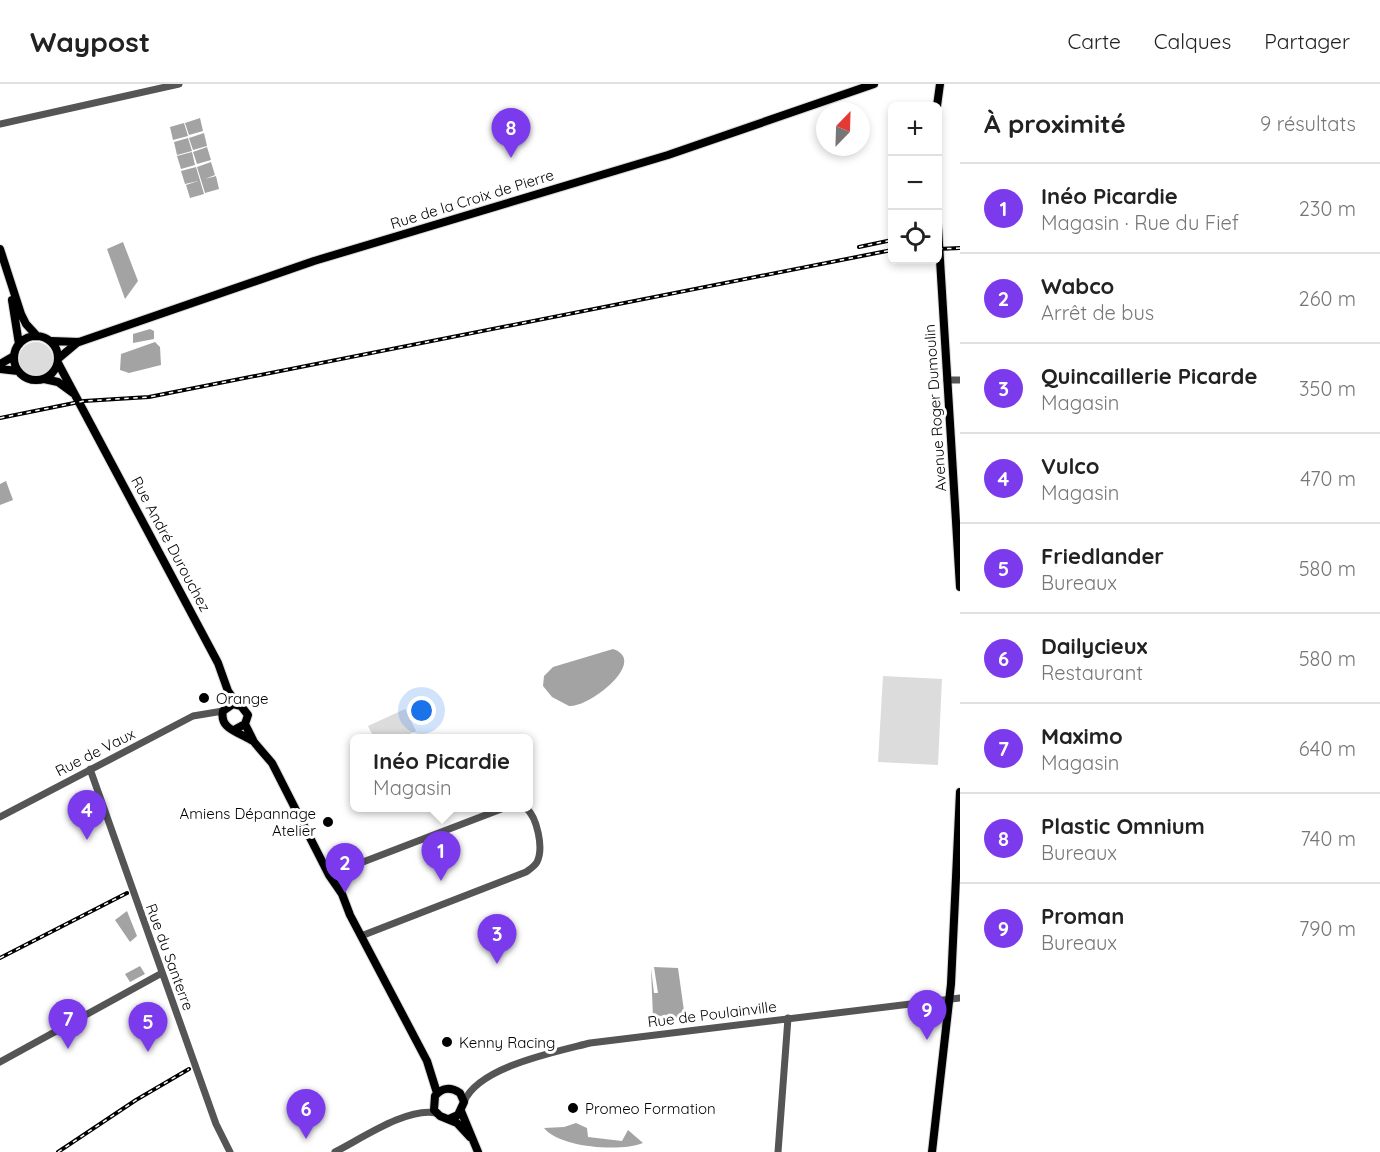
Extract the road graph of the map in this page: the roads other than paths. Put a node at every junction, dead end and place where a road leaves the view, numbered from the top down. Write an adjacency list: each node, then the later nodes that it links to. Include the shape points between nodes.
1 (179, 84): 5 (street)
2 (874, 84): 11 (main road, Rue de la Croix de Pierre, via 668,154 314,261)
3 (941, 86): 4 (main road)
4 (938, 102)
5 (0, 124)
6 (0, 249): 8 (main road)
7 (940, 264): 19 (main road, Avenue Roger Dumoulin)
8 (12, 288): 9 (main road, via 26,324); 12 (main road)
9 (37, 336): 10 (main road); 12 (main road)
10 (51, 342): 11 (main road, Rue de la Croix de Pierre); 14 (main road)
11 (79, 342): 14 (main road, Rue de la Croix de Pierre)
12 (19, 344): 13 (main road)
13 (14, 356): 15 (main road); 17 (main road)
14 (58, 361): 18 (main road); 21 (main road, Rue André Durouchez)
15 (0, 364)
16 (0, 369): 17 (main road)
17 (18, 371): 18 (main road, via 30,379)
18 (44, 379): 21 (main road, Rue André Durouchez, via 58,382)
19 (947, 380): 20 (street); 22 (main road, Avenue Roger Dumoulin)
20 (960, 380)
21 (77, 397): 23 (main road, Rue André Durouchez, via 218,663)
22 (960, 587)
23 (228, 691): 24 (main road, Rue André Durouchez); 25 (main road)
24 (237, 704): 25 (main road); 28 (main road, via 247,712)
25 (224, 709): 26 (street, Rue de Vaux); 27 (main road)
26 (205, 716): 27 (street); 31 (street, Rue de Vaux, via 193,717)
27 (222, 722): 29 (main road)
28 (245, 724): 29 (main road); 30 (main road)
29 (234, 730): 30 (main road)
30 (254, 742): 36 (main road)
31 (90, 769): 35 (street, Rue de Vaux); 38 (street, Rue du Santerre)
32 (960, 792): 40 (main road)
33 (491, 812): 36 (street)
34 (530, 812): 37 (street, via 535,817 539,854 533,867)
35 (0, 817)
36 (329, 875): 37 (main road, via 343,909)
37 (361, 936): 42 (main road)
38 (162, 974): 43 (street); 53 (street, Rue du Santerre, via 216,1124)
39 (960, 998): 40 (street, Rue de Poulainville)
40 (949, 999): 41 (street, Rue de Poulainville); 57 (main road)
41 (788, 1018): 44 (street, Rue de Poulainville, via 590,1043 548,1054 485,1077); 56 (street)
42 (427, 1061): 45 (main road); 46 (main road)
43 (0, 1062)
44 (474, 1085): 45 (street, Rue de Poulainville); 48 (street)
45 (452, 1089): 46 (main road); 48 (main road)
46 (437, 1093): 47 (main road)
47 (433, 1102): 49 (street); 50 (main road)
48 (463, 1107): 51 (main road); 52 (main road)
49 (419, 1112): 50 (street); 54 (street)
50 (436, 1113): 51 (main road)
51 (449, 1119): 52 (main road)
52 (470, 1137): 55 (main road)
53 (230, 1152)
54 (335, 1152)
55 (478, 1152)
56 (778, 1152)
57 (932, 1152)

